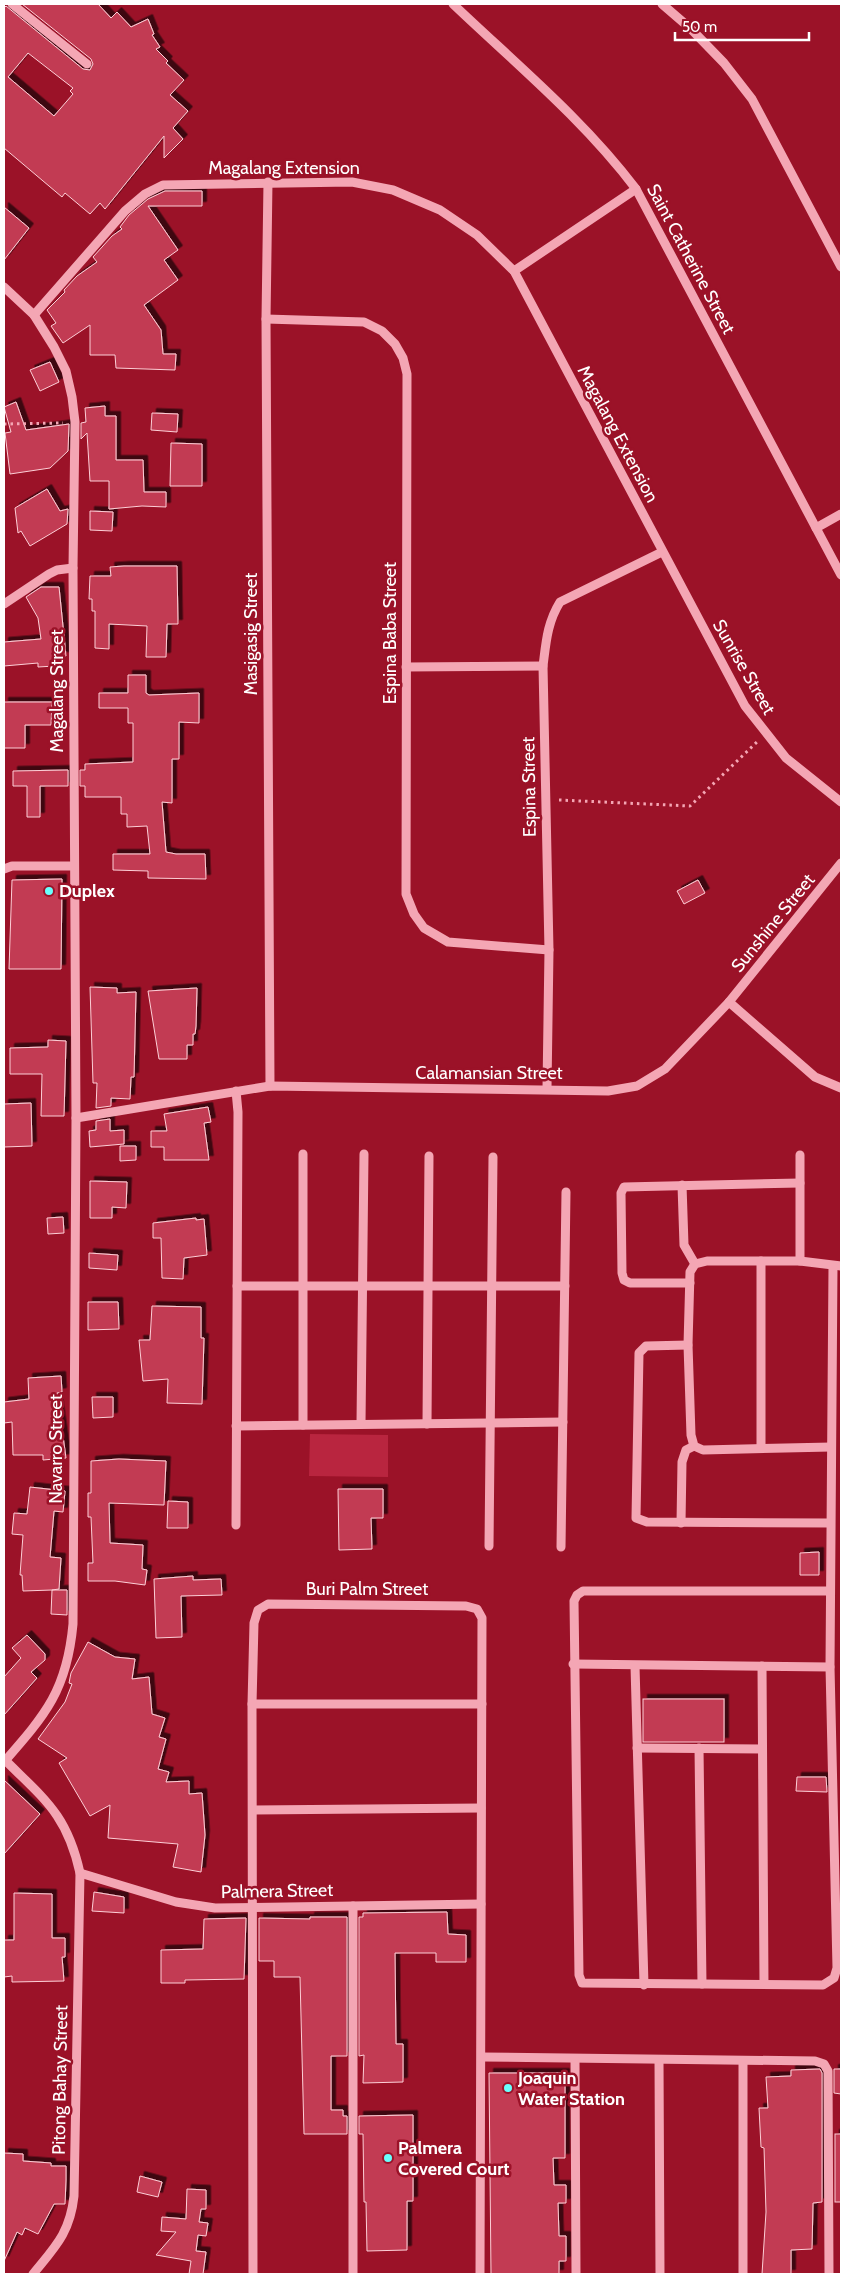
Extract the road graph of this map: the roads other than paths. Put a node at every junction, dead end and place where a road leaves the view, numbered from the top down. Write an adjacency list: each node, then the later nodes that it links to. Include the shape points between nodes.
1 (12, 4): 4 (street)
2 (453, 4): 6 (street, Saint Catherine Street, via 570,113 607,151)
3 (662, 4): 7 (street, via 717,56 752,99)
4 (87, 64)
5 (268, 182): 8 (street, Magalang Extension, via 352,182 393,190 440,210 477,235); 10 (street, Magalang Extension, via 163,185 145,194 125,211); 11 (street, Masigasig Street)
6 (636, 189): 8 (street); 13 (street, Saint Catherine Street)
7 (841, 267)
8 (514, 272): 14 (street, Magalang Extension)
9 (4, 286): 10 (street, Magalang Street)
10 (34, 315): 15 (street, Magalang Street, via 66,371 72,397 75,422)
11 (266, 319): 19 (street, Espina Baba Street, via 364,322 382,331 403,358 407,374); 26 (street, Masigasig Street)
12 (841, 514): 13 (street)
13 (816, 528): 16 (street, Saint Catherine Street)
14 (662, 552): 18 (street, Espina Street, via 560,602 551,617); 20 (street, Sunrise Street, via 745,706 765,735 786,758)
15 (73, 568): 17 (street, via 49,574); 22 (street, Magalang Street)
16 (841, 575)
17 (4, 604)
18 (543, 666): 19 (street); 24 (street, Espina Street)
19 (406, 667): 24 (street, Espina Baba Street, via 406,894 414,914 424,928 448,942)
20 (841, 802)
21 (841, 863): 25 (street, Sunshine Street)
22 (74, 866): 23 (street, via 12,866); 30 (street, Magalang Street)
23 (4, 869)
24 (549, 950): 27 (street, Espina Street)
25 (729, 1002): 27 (street, Calamansian Street, via 665,1069 637,1086 608,1091); 28 (street, via 815,1077)
26 (270, 1086): 27 (street, Calamansian Street); 29 (street, Calamansian Street)
27 (547, 1088)
28 (841, 1088)
29 (236, 1091): 30 (street, Calamansian Street); 44 (street)
30 (76, 1118): 77 (street, Navarro Street, via 71,1648 56,1696)
31 (303, 1154): 45 (street)
32 (364, 1154): 46 (street)
33 (800, 1155): 36 (street)
34 (429, 1156): 47 (street)
35 (493, 1157): 48 (street)
36 (800, 1183): 37 (street); 40 (street)
37 (682, 1185): 41 (street, via 684,1245); 43 (street, via 624,1187 621,1193 622,1273 624,1280 630,1283)
38 (566, 1192): 49 (street)
39 (761, 1261): 40 (street); 41 (street); 61 (street)
40 (800, 1261): 42 (street)
41 (695, 1264): 43 (street, via 690,1272)
42 (837, 1266): 51 (street)
43 (690, 1283): 50 (street)
44 (237, 1286): 45 (street); 58 (street)
45 (303, 1286): 46 (street); 57 (street)
46 (362, 1286): 47 (street); 55 (street)
47 (428, 1286): 48 (street); 56 (street)
48 (492, 1286): 49 (street); 54 (street)
49 (565, 1286): 53 (street)
50 (688, 1345): 59 (street); 62 (street, via 646,1346 638,1358 635,1516 647,1522)
51 (831, 1386): 52 (street); 60 (street)
52 (841, 1386)
53 (563, 1422): 54 (street); 66 (street)
54 (490, 1423): 56 (street); 65 (street)
55 (361, 1424): 56 (street); 57 (street)
56 (427, 1424)
57 (303, 1425): 58 (street)
58 (236, 1426): 64 (street)
59 (694, 1446): 61 (street, via 703,1450); 62 (street, via 686,1450 682,1462)
60 (831, 1447): 61 (street); 63 (street)
61 (761, 1448)
62 (681, 1522): 63 (street)
63 (830, 1523): 67 (street)
64 (236, 1526)
65 (489, 1546)
66 (561, 1547)
67 (830, 1591): 68 (street, via 583,1591 576,1595 574,1601); 71 (street)
68 (573, 1664): 69 (street); 86 (street, via 579,1975 582,1983 589,1985)
69 (635, 1666): 70 (street); 74 (street)
70 (762, 1666): 71 (street); 76 (street)
71 (830, 1667): 85 (street, via 837,1968 834,1978 823,1986)
72 (252, 1704): 73 (street); 73 (street, Buri Palm Street, via 254,1623 258,1610 268,1604 466,1606 477,1609 482,1618); 79 (street)
73 (482, 1704): 78 (street)
74 (637, 1748): 75 (street); 86 (street)
75 (699, 1748): 76 (street); 84 (street)
76 (762, 1749): 85 (street)
77 (4, 1761): 80 (street, Pitong Bahay Street, via 48,1802 60,1818 69,1833)
78 (481, 1808): 79 (street); 81 (street)
79 (253, 1810): 83 (street)
80 (80, 1872): 83 (street, Palmera Street, via 194,1906); 91 (street, Pitong Bahay Street, via 72,2218 62,2237)
81 (481, 1904): 82 (street, Palmera Street); 87 (street)
82 (353, 1906): 83 (street, Palmera Street); 93 (street)
83 (254, 1908): 92 (street)
84 (702, 1984): 85 (street); 86 (street)
85 (764, 1984)
86 (644, 1985)
87 (482, 2057): 88 (street); 94 (street)
88 (575, 2060): 89 (street); 95 (street)
89 (659, 2060): 90 (street); 96 (street)
90 (743, 2061): 97 (street); 98 (street, via 815,2061 824,2064 828,2071)
91 (33, 2274)
92 (253, 2274)
93 (353, 2274)
94 (480, 2274)
95 (576, 2274)
96 (660, 2274)
97 (743, 2274)
98 (829, 2274)

